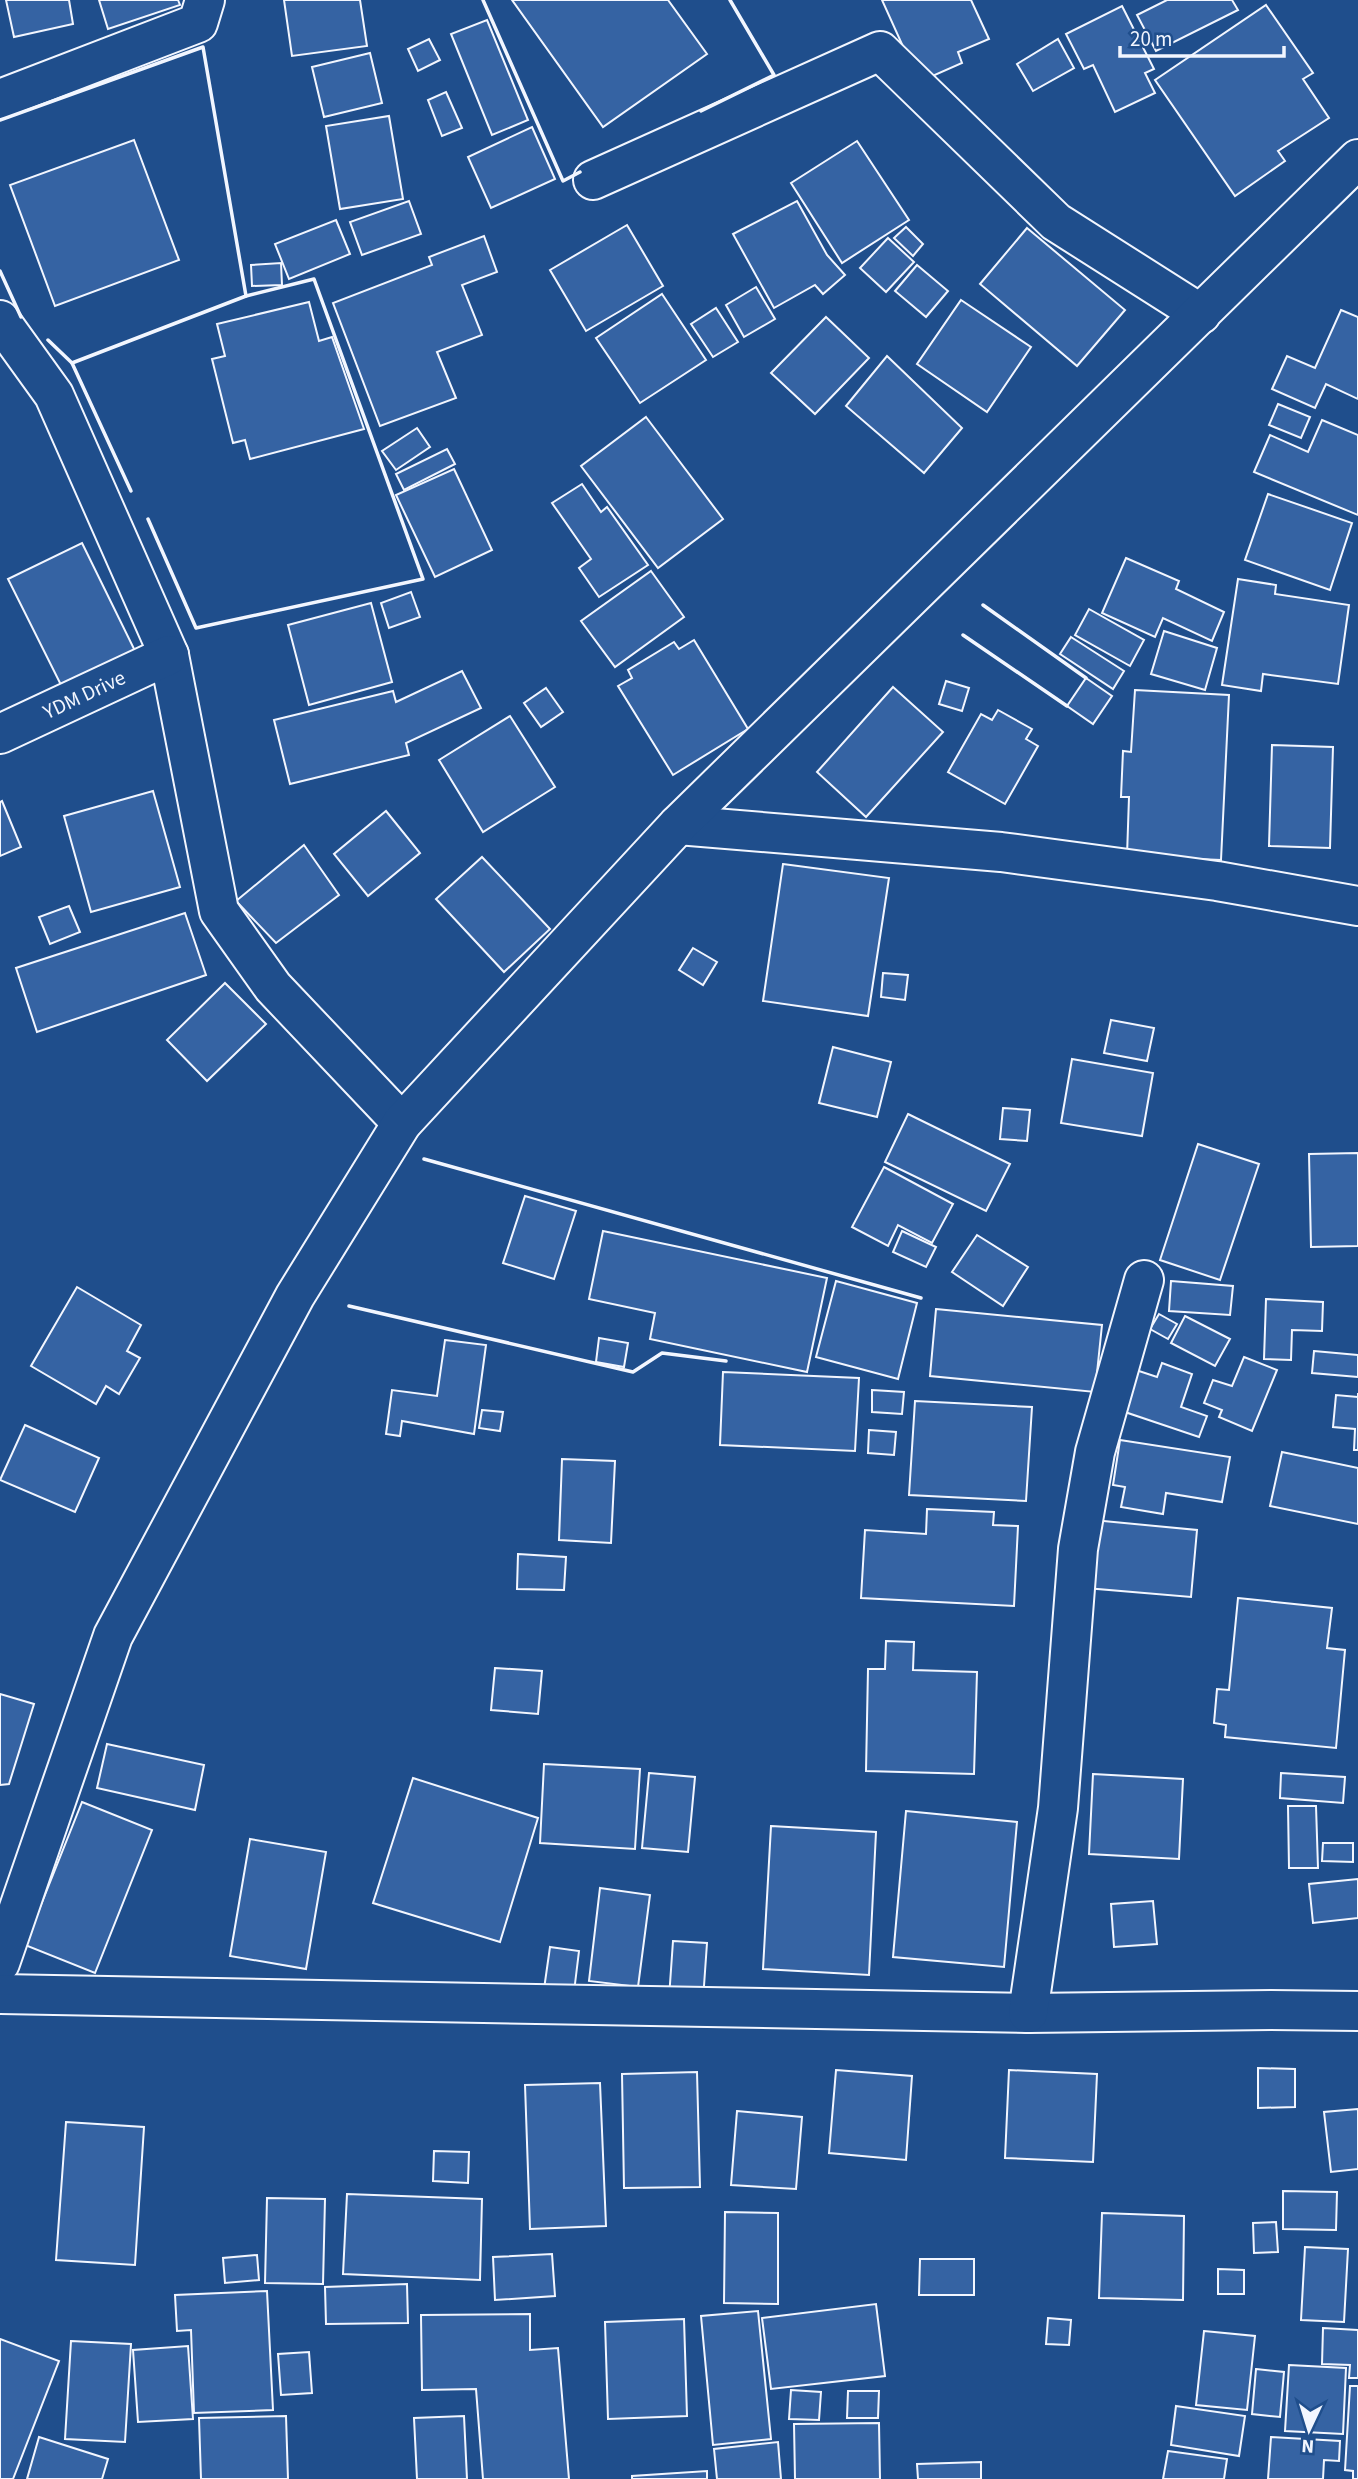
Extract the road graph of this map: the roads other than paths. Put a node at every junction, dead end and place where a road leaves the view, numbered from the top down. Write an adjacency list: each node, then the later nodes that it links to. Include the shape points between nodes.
1 (205, 0): 2 (street, via 198,23)
2 (0, 99)
3 (1358, 159): 5 (street)
4 (593, 180): 5 (street, via 880,51 1056,222)
5 (1201, 314): 9 (street)
6 (0, 320): 7 (street, via 54,395)
7 (169, 655): 8 (street, YDM Drive); 11 (street, via 219,911 273,986)
8 (0, 734)
9 (678, 825): 10 (street, via 1001,852 1217,881); 11 (street)
10 (1358, 906)
11 (402, 1123): 13 (street, via 295,1296 113,1636)
12 (1144, 1280): 16 (street, via 1095,1452 1078,1549 1058,1808)
13 (0, 1963)
14 (0, 1994): 16 (street)
15 (1358, 2011): 16 (street)
16 (1028, 2013)

